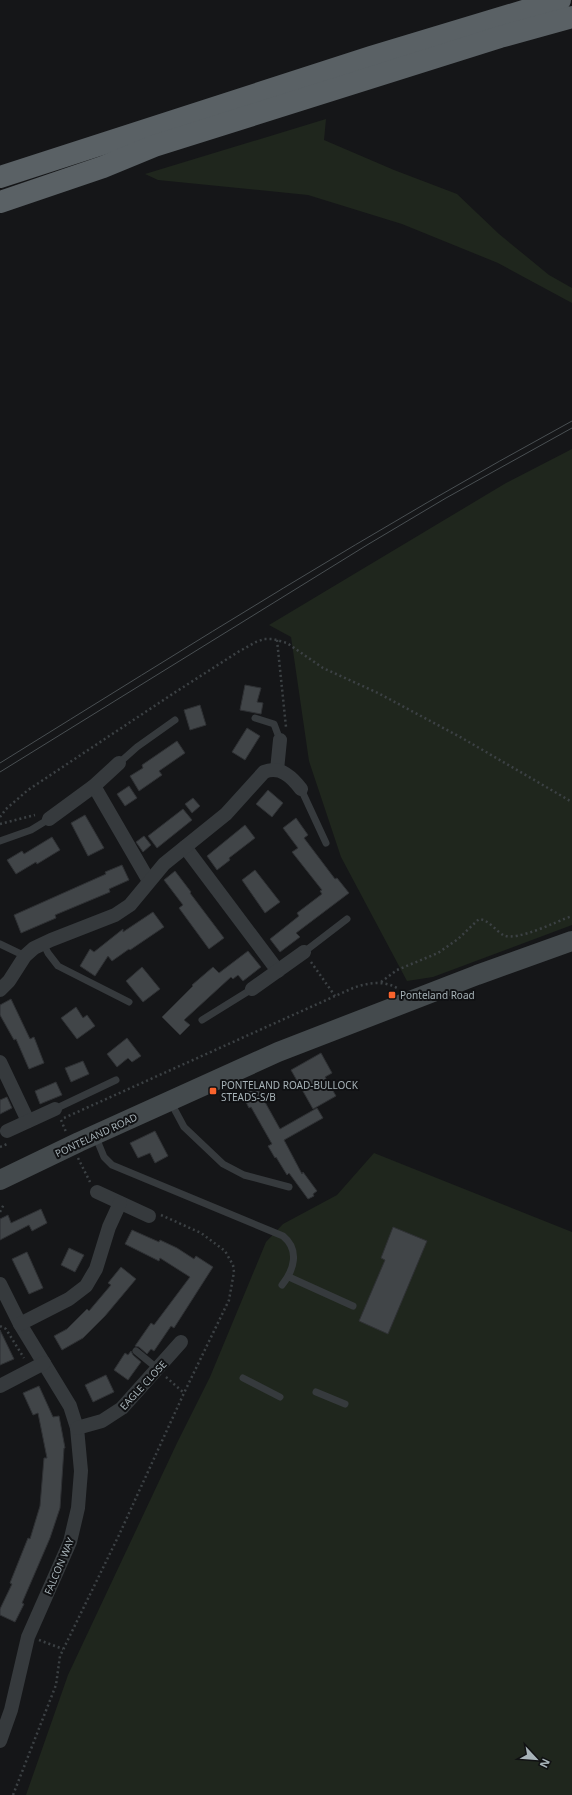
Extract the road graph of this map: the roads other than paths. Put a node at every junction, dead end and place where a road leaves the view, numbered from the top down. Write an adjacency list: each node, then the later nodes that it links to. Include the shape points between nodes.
1 (560, 0): 3 (highway)
2 (572, 17): 4 (highway, via 500,37 154,146)
3 (1, 177)
4 (0, 202)
5 (255, 718): 7 (lane, via 274,724)
6 (175, 720): 8 (lane)
7 (280, 740): 9 (street)
8 (119, 763): 10 (street)
9 (277, 770): 11 (street, via 289,776); 15 (street, via 268,770 259,776 226,814)
10 (94, 786): 12 (street); 16 (street)
11 (301, 790): 14 (lane)
12 (49, 819): 13 (lane, via 30,830)
13 (0, 841)
14 (326, 843)
15 (185, 847): 16 (street, via 164,864); 23 (street)
16 (149, 881): 19 (street, via 122,911)
17 (347, 919): 21 (lane)
18 (572, 941): 30 (main road, PONTELAND ROAD, via 278,1052)
19 (43, 943): 22 (street); 26 (lane, via 58,966)
20 (0, 944): 22 (lane)
21 (306, 955): 23 (street)
22 (25, 956): 25 (street)
23 (278, 971): 24 (street)
24 (252, 989): 27 (lane)
25 (0, 990)
26 (129, 1002)
27 (202, 1020)
28 (0, 1062): 32 (street)
29 (116, 1080): 31 (lane)
30 (170, 1101): 33 (main road, PONTELAND ROAD); 36 (lane, via 184,1127 223,1164 244,1175)
31 (55, 1109): 32 (street)
32 (28, 1121): 34 (street)
33 (95, 1135): 35 (main road, PONTELAND ROAD); 40 (lane, via 104,1158 112,1165 283,1236 288,1240 294,1254)
34 (6, 1136)
35 (0, 1180)
36 (289, 1187)
37 (97, 1192): 38 (street)
38 (120, 1203): 39 (street); 44 (street, via 96,1269 86,1286 69,1299)
39 (149, 1216)
40 (289, 1277): 42 (lane); 43 (lane)
41 (0, 1284): 44 (street, FALCON WAY)
42 (282, 1285)
43 (353, 1306)
44 (20, 1324): 47 (street, FALCON WAY)
45 (181, 1342): 48 (street, EAGLE CLOSE)
46 (136, 1351): 48 (lane)
47 (38, 1367): 50 (street); 54 (street, FALCON WAY, via 70,1406)
48 (158, 1369): 54 (street, EAGLE CLOSE, via 113,1415 102,1421)
49 (243, 1378): 52 (lane)
50 (0, 1386)
51 (316, 1392): 53 (lane)
52 (280, 1397)
53 (345, 1404)
54 (76, 1428): 55 (street, FALCON WAY, via 81,1471 75,1525 66,1553 28,1637 11,1710)
55 (0, 1739)

